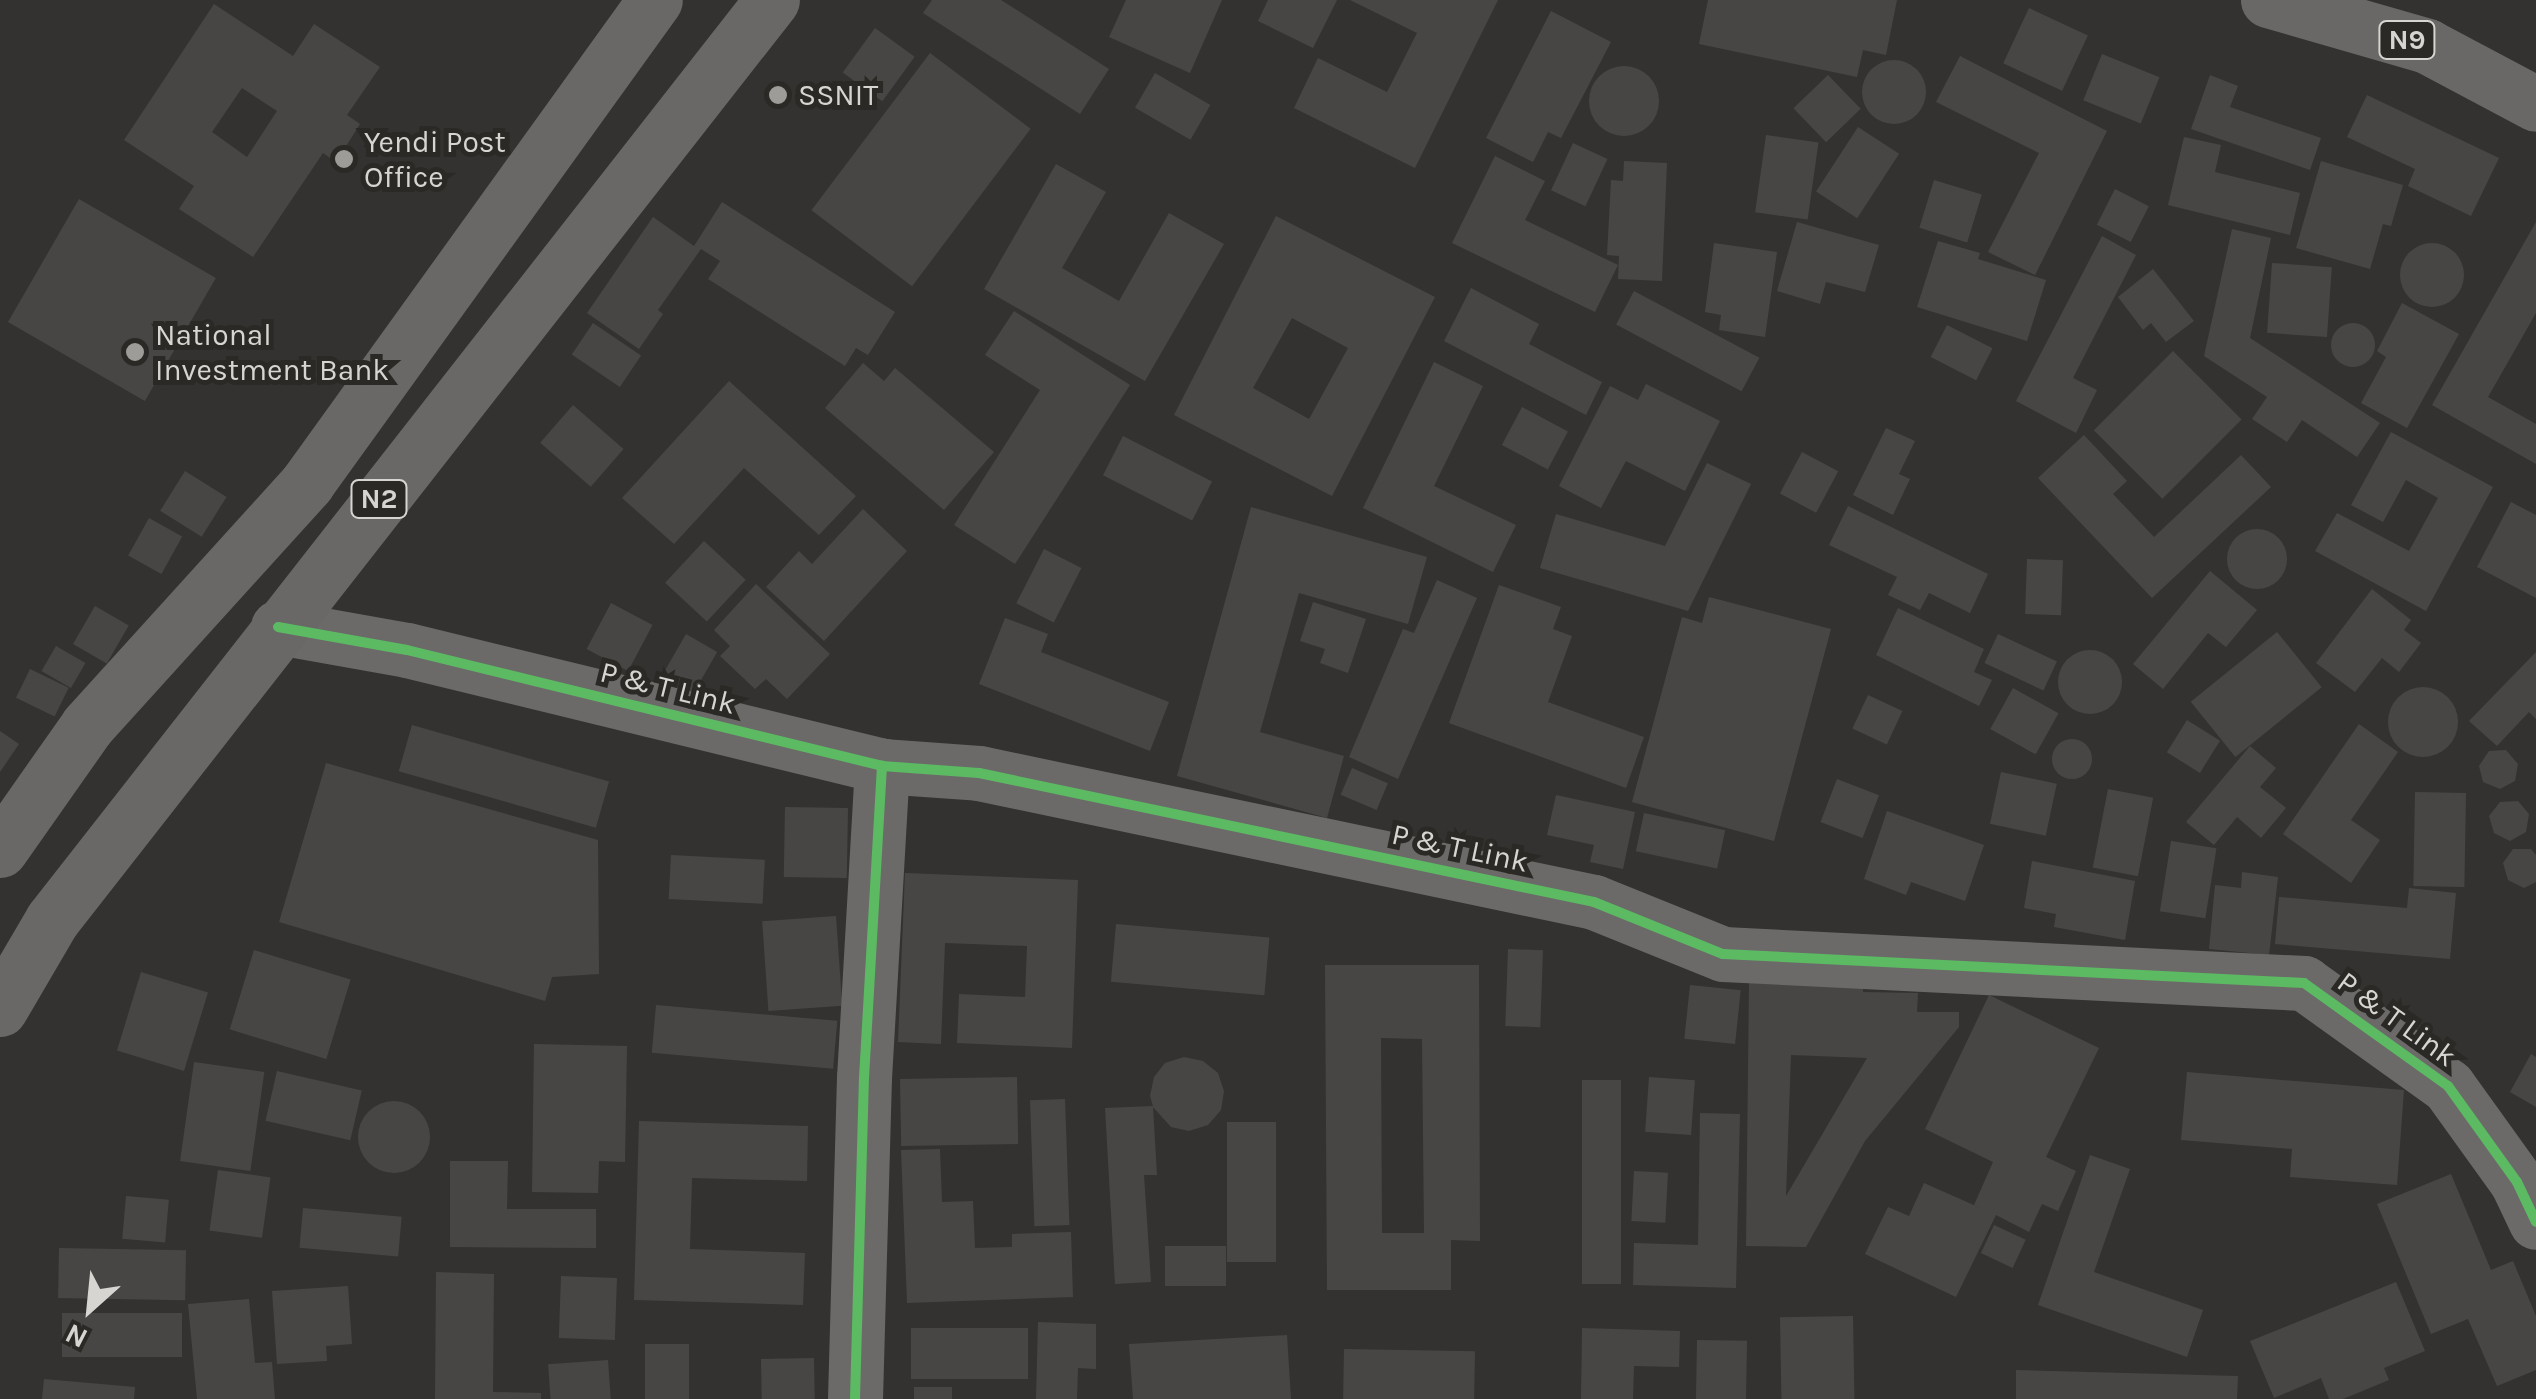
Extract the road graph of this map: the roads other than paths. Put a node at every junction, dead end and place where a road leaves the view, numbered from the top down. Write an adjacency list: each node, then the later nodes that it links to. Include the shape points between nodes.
1 (655, 0): 7 (highway, N2, via 307,483 87,726)
2 (772, 0): 5 (highway, N2)
3 (2268, 0): 4 (highway, N9, via 2427,46)
4 (2536, 104)
5 (278, 627): 6 (street, P & T Link, via 406,650); 8 (highway, N2, via 52,920)
6 (882, 766): 9 (street, P & T Link, via 979,773 1594,902 1723,954 2304,983 2448,1086 2517,1182); 10 (street)
7 (0, 850)
8 (0, 1008)
9 (2536, 1222)
10 (855, 1399)

